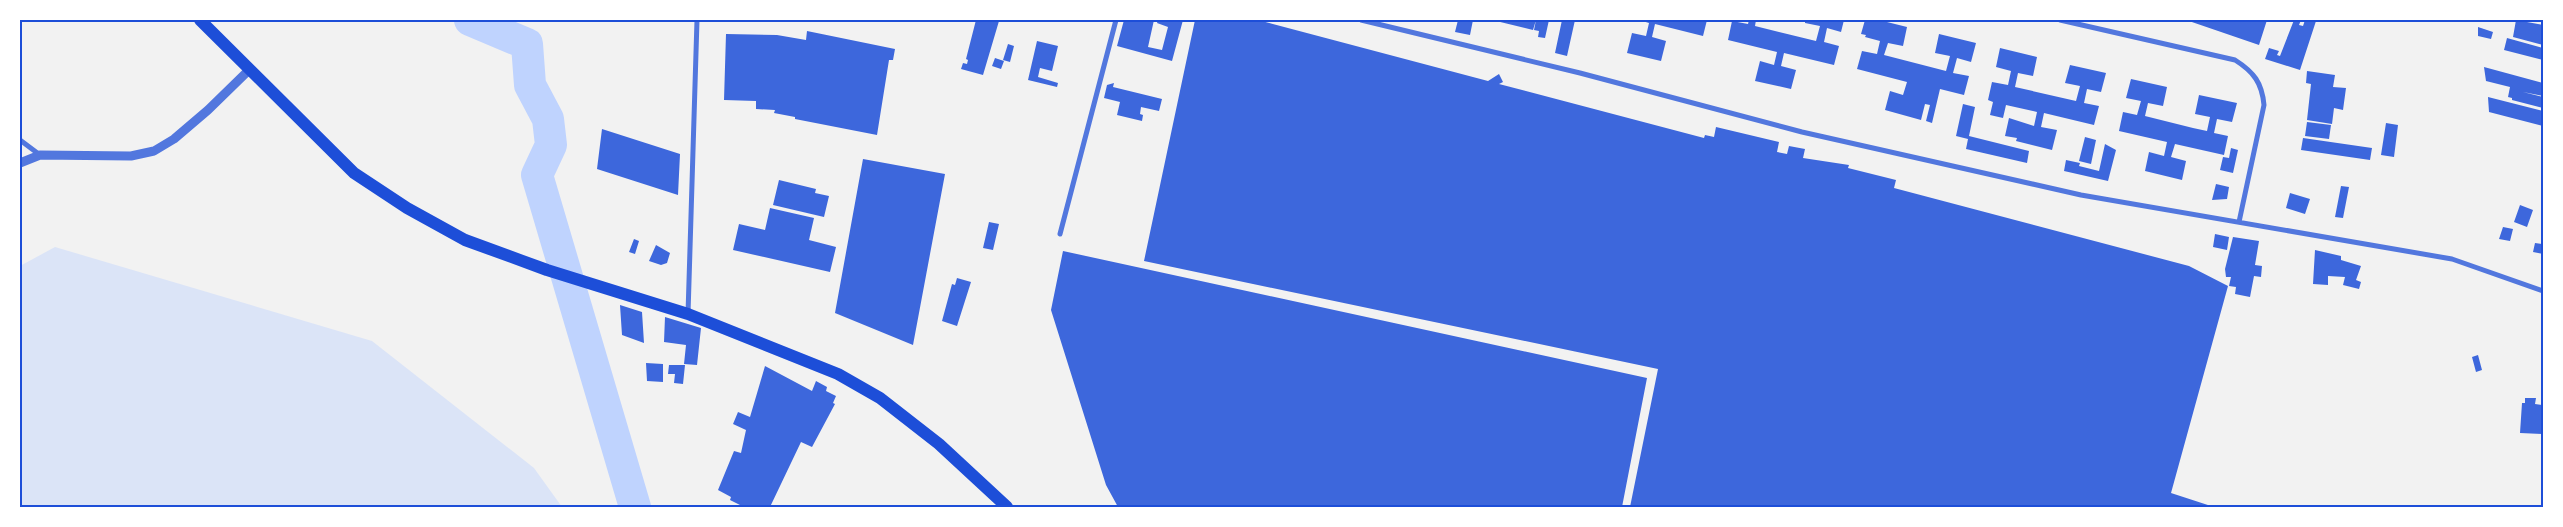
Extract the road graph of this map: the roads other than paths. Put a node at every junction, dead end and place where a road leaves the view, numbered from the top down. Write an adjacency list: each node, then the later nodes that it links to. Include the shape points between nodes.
1 (200, 20): 6 (main road)
2 (697, 20): 13 (street)
3 (1116, 20): 11 (street)
4 (1362, 20): 10 (street, via 1811,134 2081,196)
5 (2060, 20): 10 (street, via 2235,60 2254,74 2263,90 2264,105)
6 (249, 70): 8 (street, via 174,139 154,151 131,156); 13 (main road, via 354,173 428,220 465,240 547,270)
7 (20, 140): 8 (street)
8 (40, 154): 9 (street)
9 (20, 163)
10 (2239, 222): 12 (street, via 2452,259)
11 (1060, 234)
12 (2543, 291)
13 (688, 314): 14 (main road, via 838,374 880,398 957,460)
14 (1007, 507)

